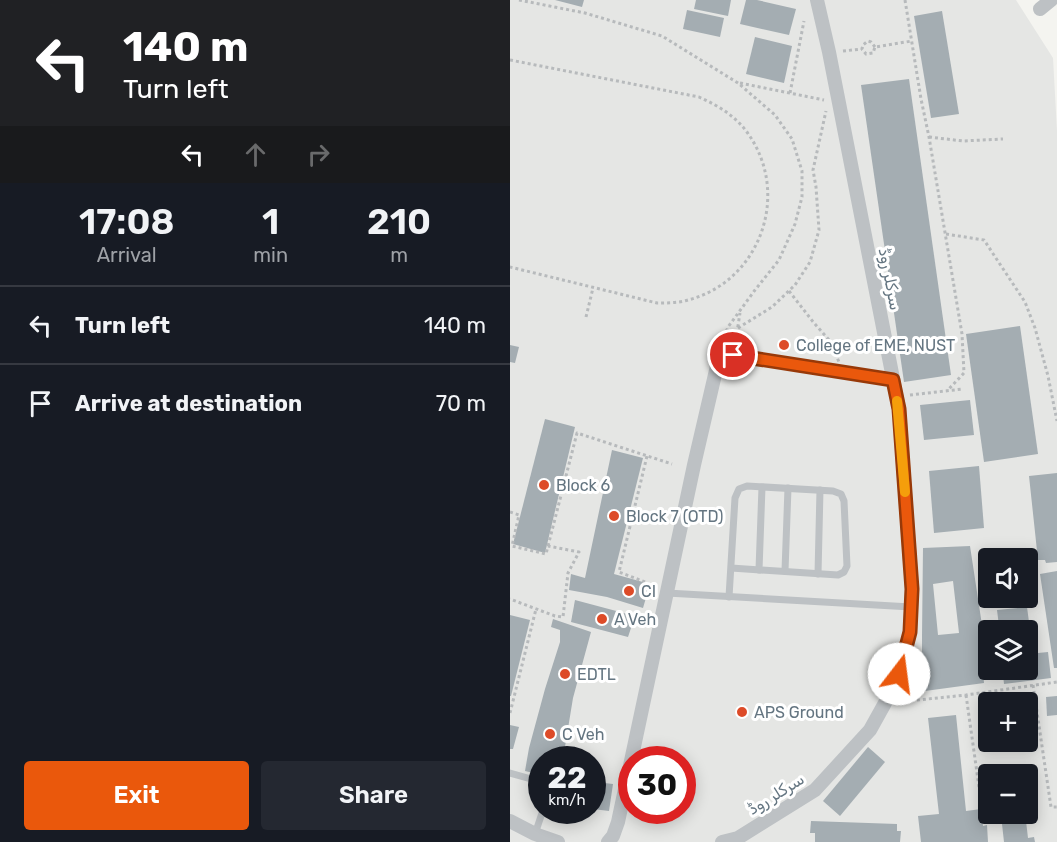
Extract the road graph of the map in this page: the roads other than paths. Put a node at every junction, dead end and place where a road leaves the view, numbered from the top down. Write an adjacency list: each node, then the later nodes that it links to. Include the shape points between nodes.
1 (817, 0): 3 (street, سرکلر روڈ, via 829,52 833,102)
2 (726, 354): 3 (lane); 11 (street, via 694,465)
3 (893, 380): 13 (street, سرکلر روڈ, via 899,409)
4 (762, 487): 5 (lane); 7 (lane, via 739,489 735,498); 8 (lane)
5 (788, 488): 6 (lane); 9 (lane)
6 (820, 490): 10 (lane); 10 (lane, via 841,494 844,501 847,566 838,575)
7 (731, 568): 8 (lane); 12 (lane)
8 (759, 570): 9 (lane)
9 (785, 572): 10 (lane)
10 (818, 574)
11 (666, 593): 12 (lane); 20 (street, via 618,822)
12 (729, 597): 13 (lane)
13 (911, 607): 21 (street, سرکلر روڈ, via 910,632 899,674 870,730 814,790 738,838)
14 (510, 773): 15 (lane)
15 (528, 778)
16 (510, 821): 18 (street)
17 (538, 824): 18 (lane)
18 (535, 834): 19 (street)
19 (558, 842)
20 (609, 842)
21 (722, 842)

